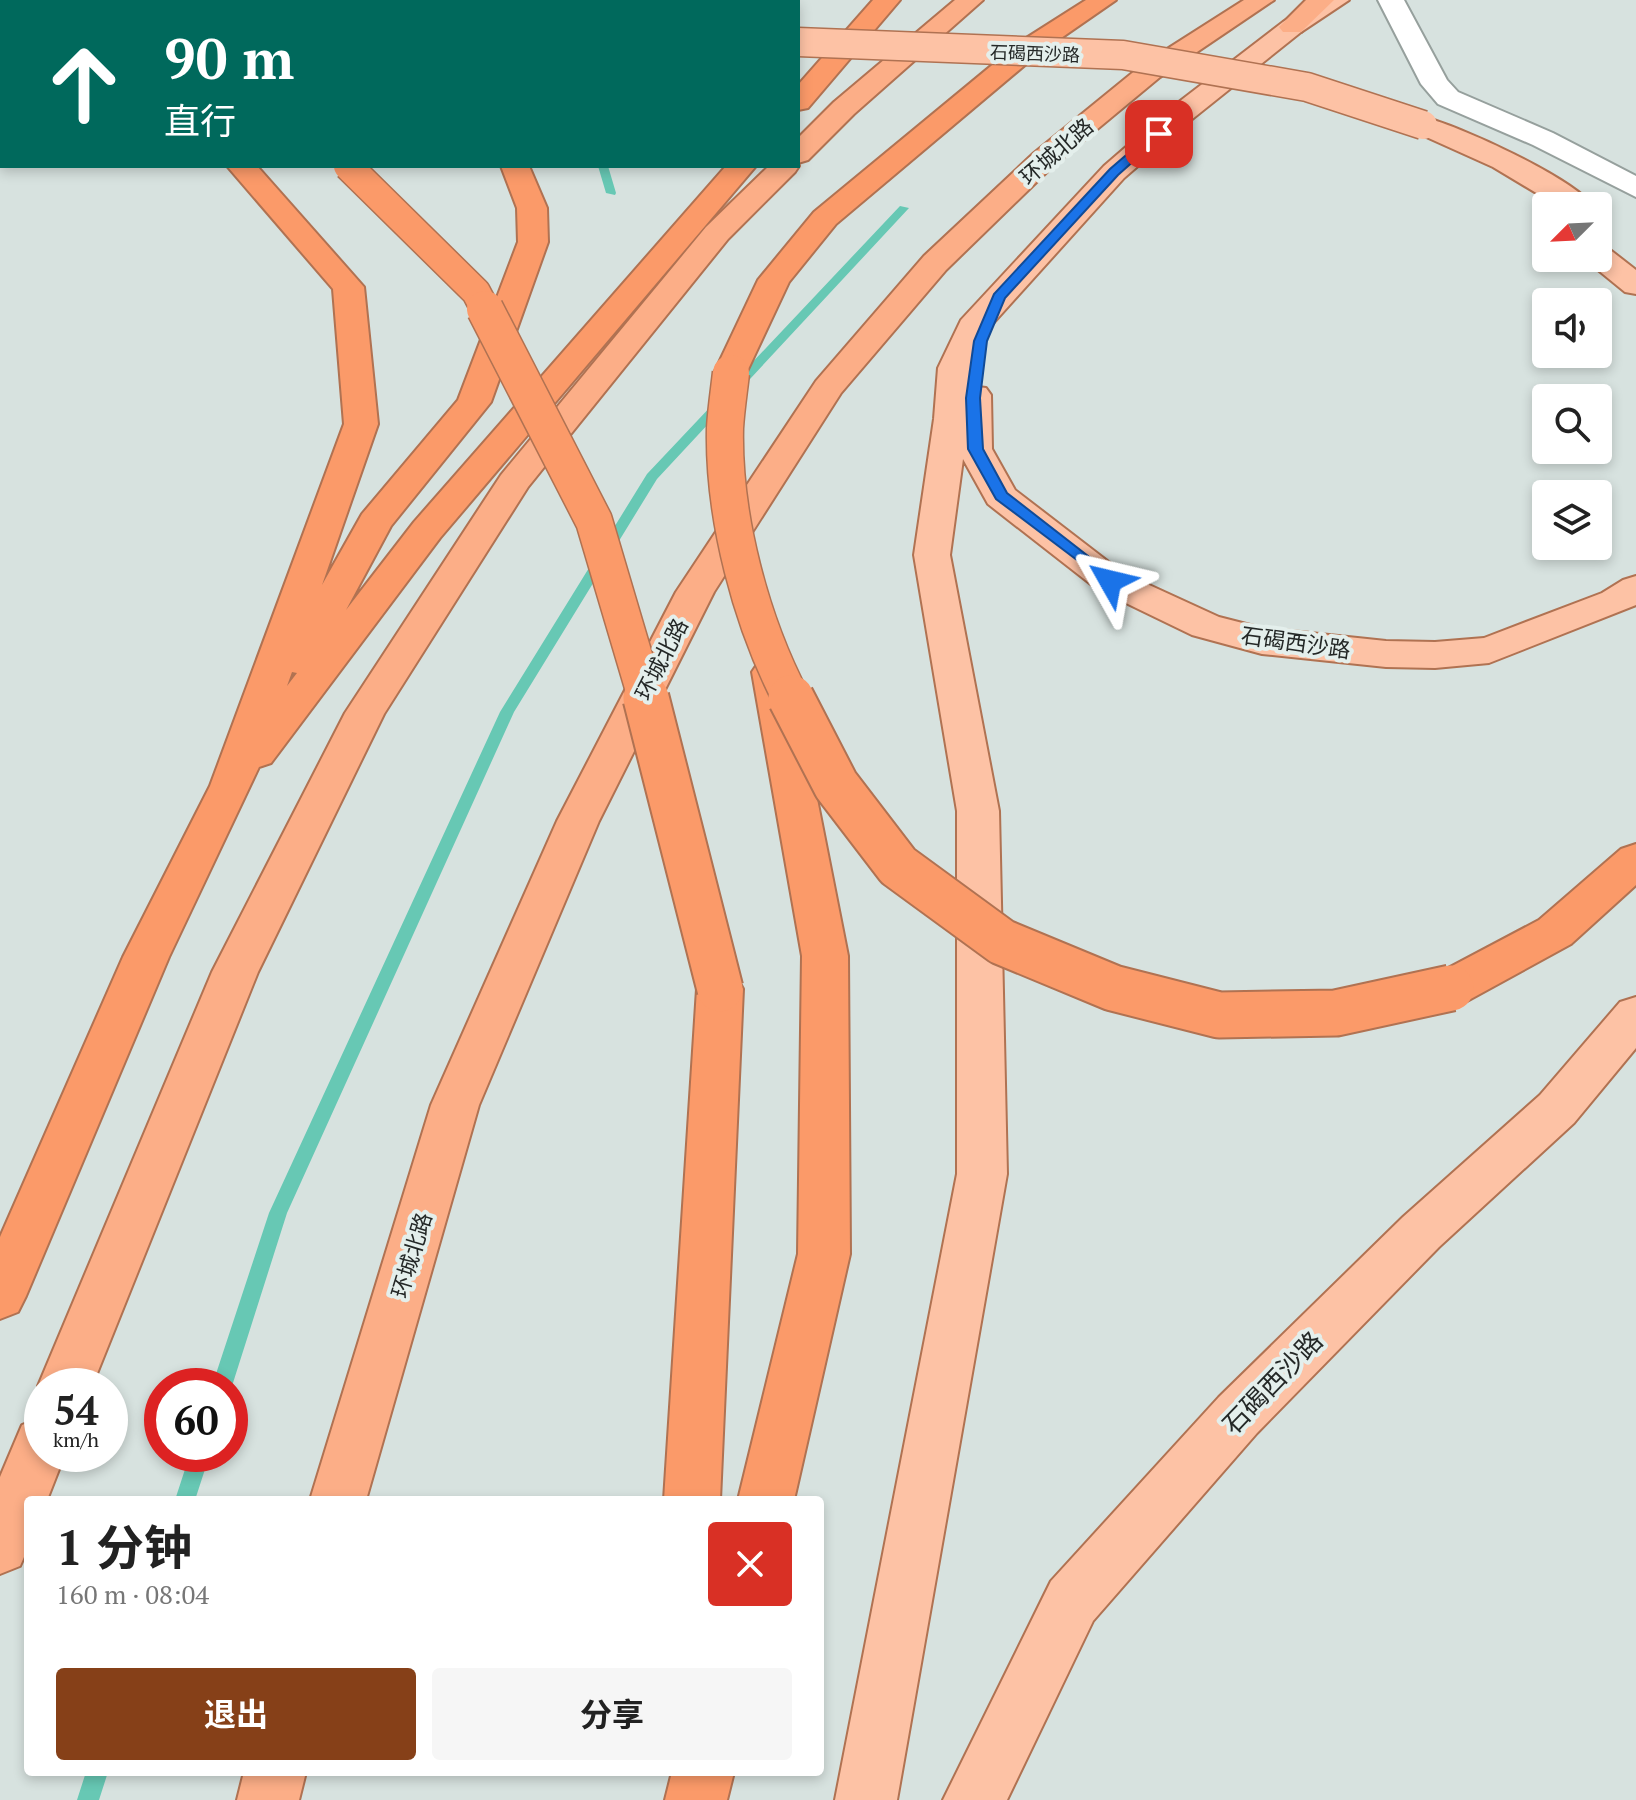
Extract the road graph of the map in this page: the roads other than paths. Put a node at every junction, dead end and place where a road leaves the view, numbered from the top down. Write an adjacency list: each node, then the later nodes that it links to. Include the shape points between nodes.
1 (887, 0): 11 (highway)
2 (970, 0): 13 (highway)
3 (1103, 0): 26 (highway, bridge, via 1029,48 825,218 774,280 731,373 725,429 734,537)
4 (1261, 0): 33 (highway, 环城北路, via 1151,71 1044,159 935,263 828,388 695,592 578,821 455,1105)
5 (1321, 0): 8 (highway)
6 (1336, 0): 8 (main road)
7 (1391, 0): 19 (street, via 1435,84 1448,98 1543,139)
8 (1292, 27): 24 (main road, via 1114,172)
9 (800, 42): 12 (main road, 石碣西沙路, bridge, via 1123,55 1307,87)
10 (800, 69): 12 (main road, 石碣西沙路, via 1087,75 1178,83 1269,97)
11 (800, 100)
12 (1413, 132): 20 (main road, 石碣西沙路, via 1483,148); 21 (main road, 石碣西沙路)
13 (800, 152)
14 (243, 168): 27 (highway, via 348,287 361,424)
15 (350, 168): 34 (highway, bridge, via 476,292 594,521 658,737 720,989)
16 (516, 168): 27 (highway, via 532,208 533,242 474,402 375,522)
17 (740, 168): 27 (highway, via 427,530)
18 (783, 168): 31 (highway, via 717,233 513,482 365,713 235,972)
19 (1636, 188)
20 (1557, 192)
21 (1532, 206)
22 (1612, 266): 23 (main road)
23 (1636, 285)
24 (999, 296): 25 (main road, 石碣西沙路, via 980,341 973,398 975,449 1001,496 1110,581 1163,608 1262,641 1435,655 1489,650 1615,602); 43 (main road, via 972,327 954,368 932,555 978,811 982,1174)
25 (1636, 588)
26 (768, 654): 28 (highway, bridge, via 836,785 898,866 1002,942 1113,988 1219,1015 1336,1013 1451,988 1555,932); 35 (highway, via 825,956 824,1254)
27 (231, 786): 30 (highway, via 146,957)
28 (1636, 860)
29 (1636, 1015): 44 (main road, 石碣西沙路, via 1557,1109 1421,1232 1238,1415 1072,1601)
30 (0, 1296)
31 (72, 1368)
32 (30, 1472): 36 (highway)
33 (339, 1496)
34 (692, 1496)
35 (767, 1496)
36 (0, 1546)
37 (274, 1776): 40 (highway)
38 (676, 1776): 41 (highway)
39 (702, 1776): 42 (highway)
40 (268, 1800)
41 (675, 1800)
42 (696, 1800)
43 (866, 1800)
44 (974, 1800)

